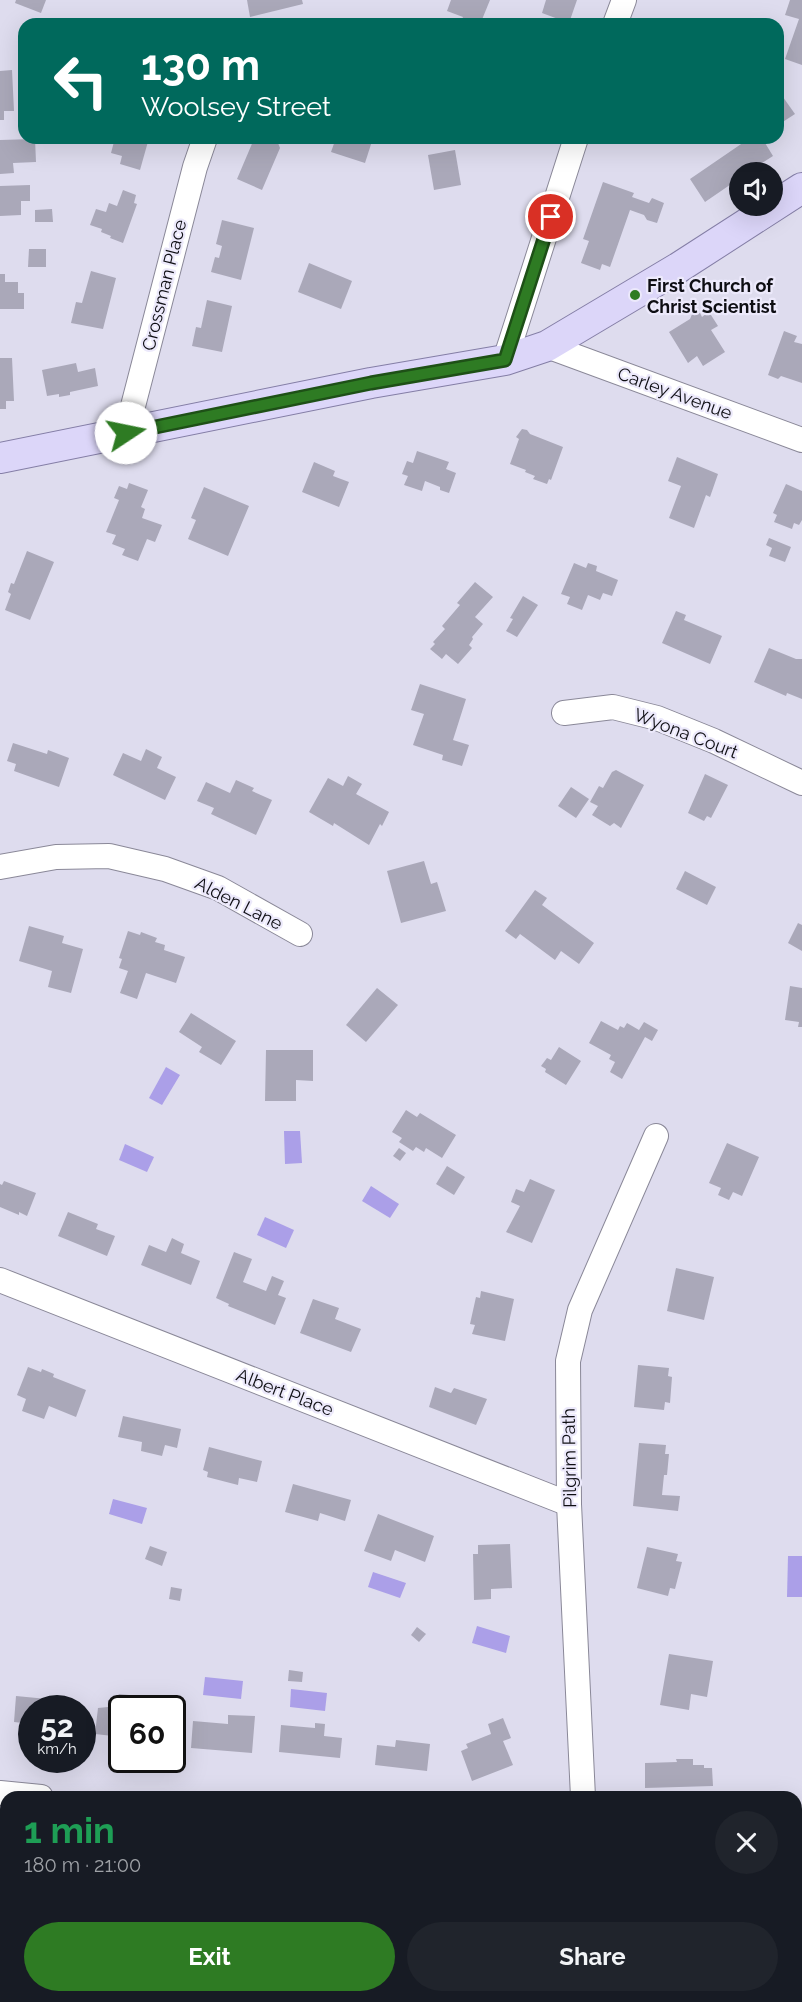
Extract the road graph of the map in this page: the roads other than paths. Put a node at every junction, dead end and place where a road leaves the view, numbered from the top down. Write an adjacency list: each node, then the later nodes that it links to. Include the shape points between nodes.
1 (624, 0): 2 (street)
2 (617, 18)
3 (203, 144): 8 (street, Crossman Place)
4 (574, 144): 7 (street)
5 (802, 188): 6 (main road)
6 (547, 346): 7 (main road); 9 (street, Carley Avenue)
7 (505, 360): 8 (main road)
8 (126, 433): 10 (main road)
9 (802, 440)
10 (0, 458)
11 (564, 713): 12 (street, Wyona Court, via 613,707 657,718)
12 (802, 783)
13 (0, 867): 14 (street, Alden Lane, via 56,857 109,856 165,869 218,888)
14 (300, 934)
15 (656, 1136): 17 (street, Pilgrim Path, via 580,1310 568,1362)
16 (0, 1280): 17 (street, Albert Place)
17 (569, 1504): 18 (street, Pilgrim Path)
18 (583, 1791)

